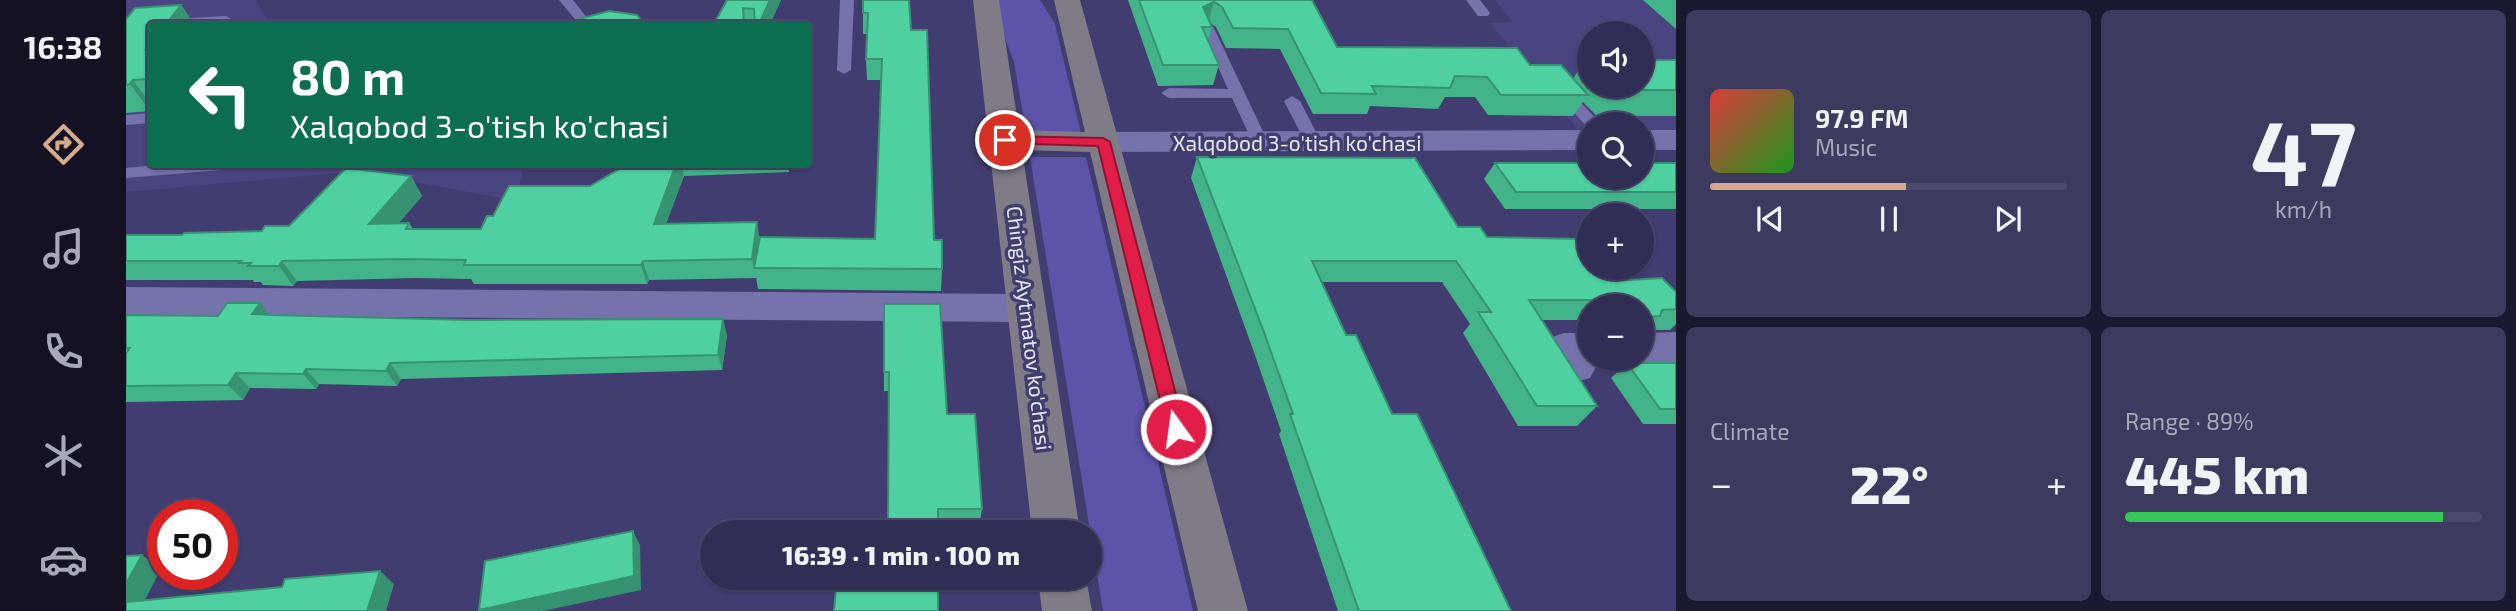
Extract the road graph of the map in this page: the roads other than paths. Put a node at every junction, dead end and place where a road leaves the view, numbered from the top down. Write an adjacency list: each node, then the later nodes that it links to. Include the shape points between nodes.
1 (566, 0): 7 (lane)
2 (847, 0): 9 (lane)
3 (986, 0): 17 (main road, Chingiz Aytmatov ko'chasi)
4 (1067, 0): 21 (main road)
5 (1473, 0): 6 (lane)
6 (1483, 13)
7 (584, 21)
8 (1207, 28): 12 (lane)
9 (844, 70)
10 (1557, 86): 14 (lane)
11 (1169, 93): 12 (lane)
12 (1238, 94): 22 (lane)
13 (1292, 101): 23 (lane)
14 (1582, 112)
15 (147, 118): 16 (lane)
16 (126, 120)
17 (1005, 140): 21 (main road, Xalqobod 3-o'tish ko'chasi); 27 (main road, Chingiz Aytmatov ko'chasi)
18 (1654, 140): 19 (street)
19 (1676, 140)
20 (1577, 141): 23 (street, Xalqobod 3-o'tish ko'chasi)
21 (1103, 142): 22 (street, Xalqobod 3-o'tish ko'chasi); 33 (main road)
22 (1260, 142): 23 (street, Xalqobod 3-o'tish ko'chasi)
23 (1313, 142)
24 (186, 168): 25 (lane)
25 (126, 173)
26 (126, 301): 27 (street)
27 (1027, 308): 30 (main road, Chingiz Aytmatov ko'chasi)
28 (1654, 348): 29 (street)
29 (1676, 348)
30 (1054, 520)
31 (1064, 590): 32 (main road)
32 (1067, 611)
33 (1223, 611)

